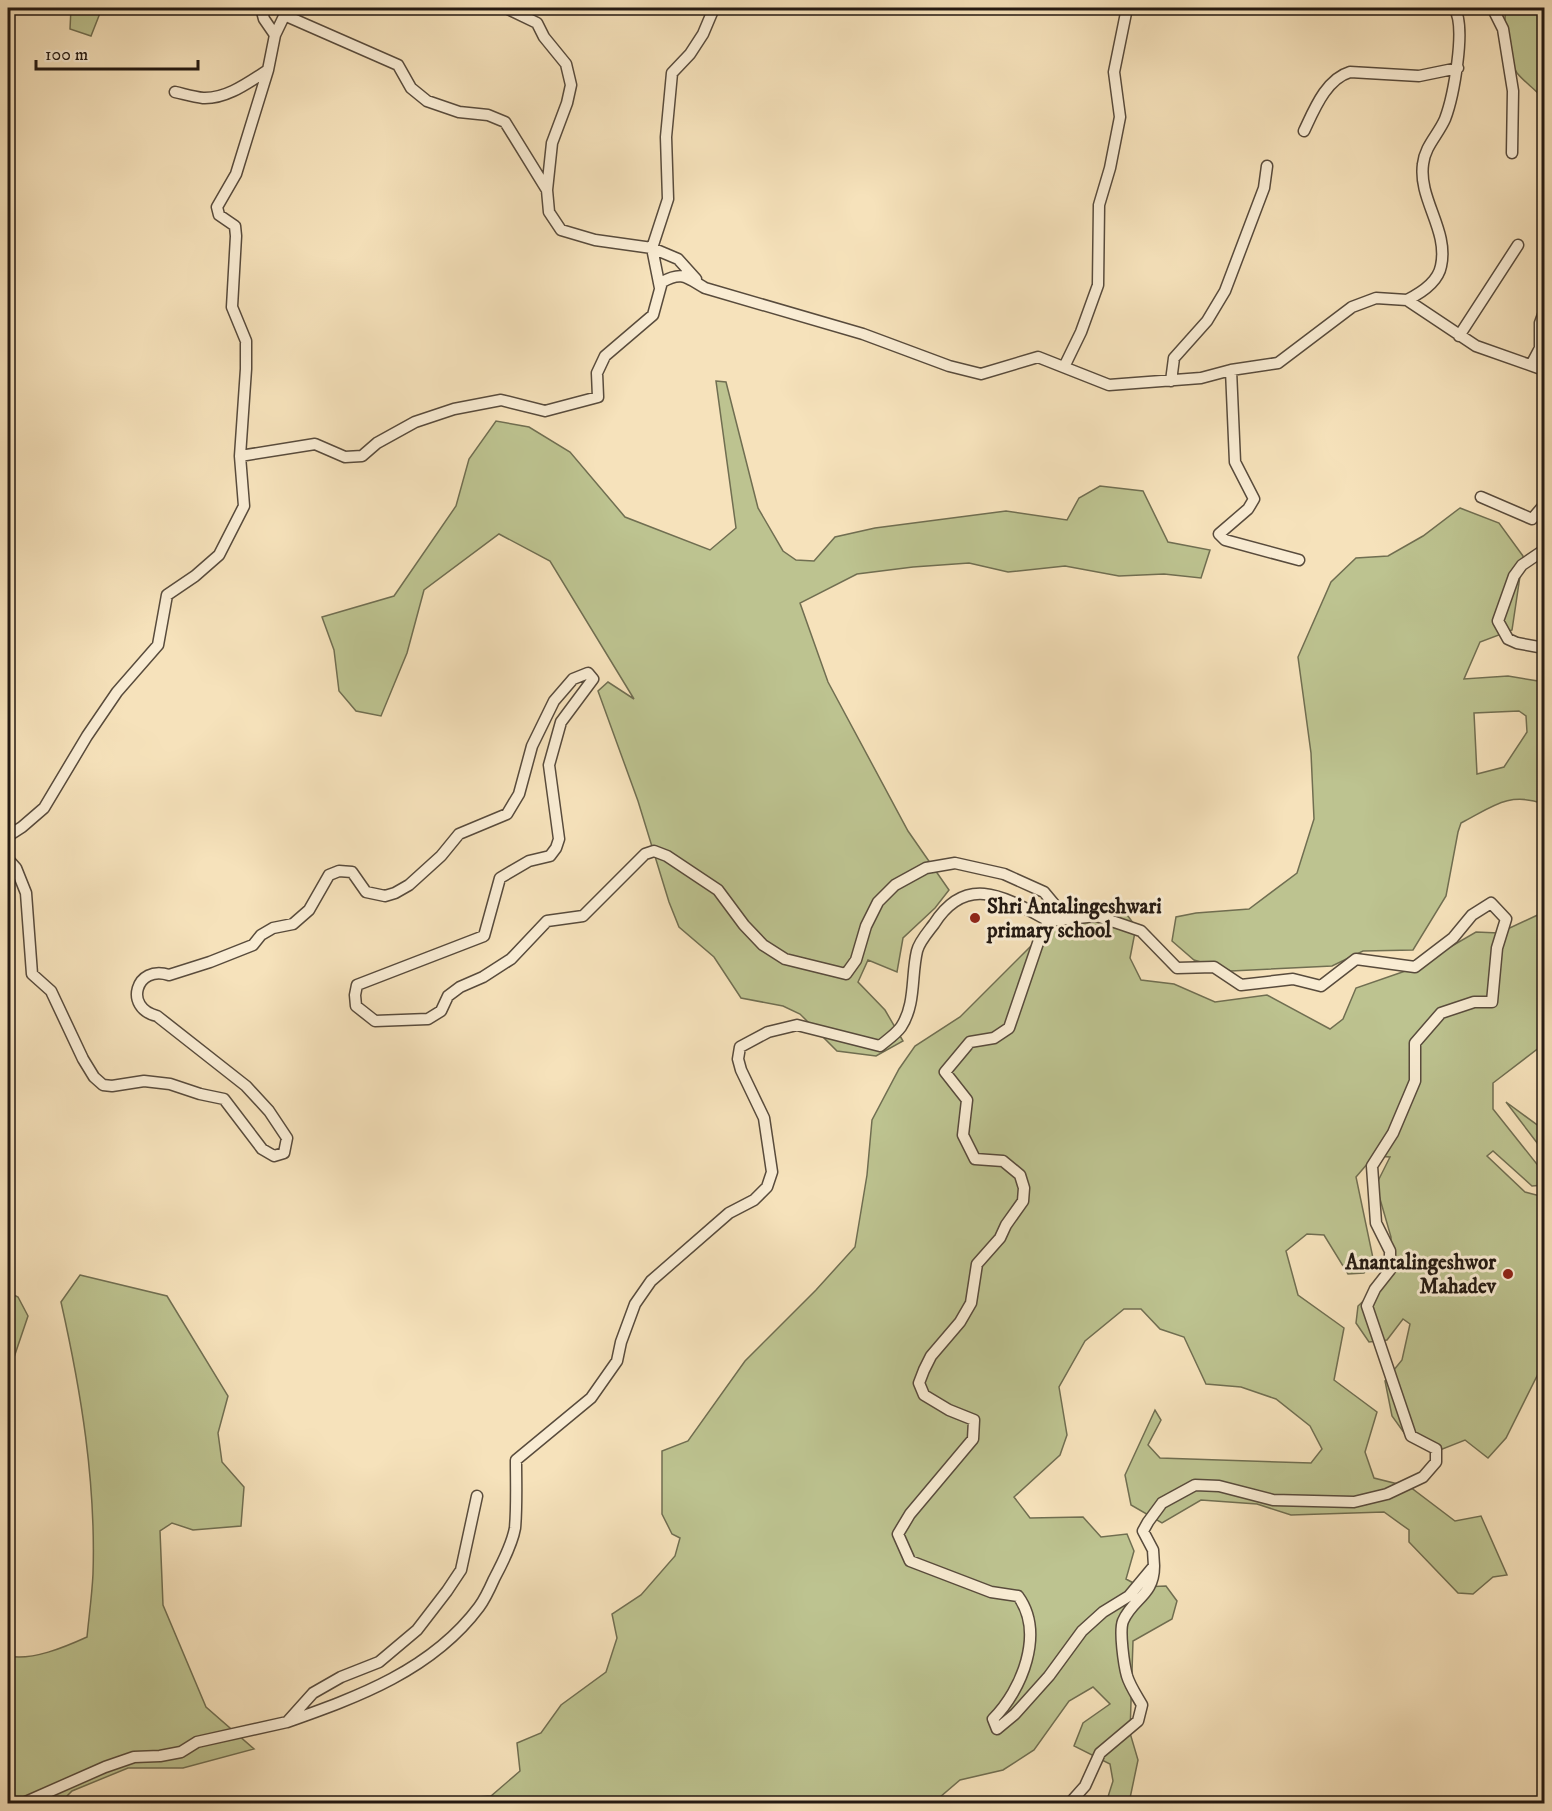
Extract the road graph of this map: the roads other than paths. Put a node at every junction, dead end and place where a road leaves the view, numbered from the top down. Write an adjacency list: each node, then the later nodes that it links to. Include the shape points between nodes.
1 (261, 8): 8 (street)
2 (506, 8): 15 (street, via 537,23 566,64 571,85 552,143)
3 (714, 8): 17 (street, via 703,34 672,73 666,137 668,199)
4 (1127, 8): 24 (street, via 1114,72 1119,117 1099,205 1098,285)
5 (1454, 8): 9 (street, via 1459,27)
6 (1495, 8): 13 (street, via 1503,29 1513,91)
7 (286, 11): 8 (street); 15 (street, via 398,65 411,88 427,101 505,122)
8 (275, 35): 10 (street)
9 (1458, 68): 12 (street, via 1419,76 1341,74 1316,107); 20 (street, via 1446,117 1429,143 1423,164 1424,192 1443,249 1440,273)
10 (268, 70): 11 (street, via 222,95 204,98); 28 (street, via 236,174 217,207 219,215 235,225 232,307 246,341)
11 (175, 92)
12 (1304, 131)
13 (1512, 153)
14 (1267, 166): 27 (street, via 1264,188 1225,291 1207,321 1174,358)
15 (547, 190): 17 (street, via 549,212 561,230 596,240)
16 (1518, 245): 22 (street)
17 (652, 248): 18 (street); 19 (street, via 678,259)
18 (660, 288): 19 (street, via 662,282 682,275); 28 (street, via 653,315 605,356 597,373 598,397 545,411 501,400 454,409 415,422 362,456 345,457 315,444)
19 (705, 288): 24 (street, via 863,334 981,374 1038,357)
20 (1407, 300): 22 (street); 25 (street, via 1376,298 1352,307 1278,363)
21 (1545, 312): 23 (street, via 1540,323 1540,348)
22 (1459, 336): 23 (street)
23 (1531, 365): 26 (street)
24 (1064, 367): 27 (street, via 1109,385)
25 (1231, 370): 27 (street); 32 (street, via 1235,462 1254,499 1219,534 1225,540)
26 (1545, 370)
27 (1171, 381)
28 (240, 456): 34 (street, via 244,506 219,555 167,596 158,645 117,692 44,808)
29 (1481, 497): 30 (street, via 1532,519)
30 (1545, 505)
31 (1542, 556): 33 (street, via 1522,566 1515,576 1498,621 1508,639)
32 (1299, 560)
33 (1545, 648)
34 (8, 836)
35 (8, 859): 36 (street, via 16,867 26,892 32,974 51,992 93,1077 103,1085 144,1081 170,1084 224,1099 262,1149 274,1155 284,1153 287,1138 269,1111 246,1086 157,1016 144,1011 137,999 139,985 148,975 168,975 210,962 253,945 273,928 293,924 309,910 329,875 339,871 352,872 366,892 385,896 409,885 459,834 507,814 519,794 532,746 554,701 580,675 588,673 593,679 561,722 549,765 559,838 556,848 550,856 529,861 500,878 484,936 357,986 356,1006 375,1021 428,1019 441,1011 448,996 460,987 511,959 547,921 583,916 645,854 654,851 718,890 763,945 785,959 846,974 856,960 878,902 895,885 926,868 955,863 1004,874 1044,892 1059,910)
36 (1049, 921): 38 (street, via 1009,1028 994,1038 970,1042 945,1072 967,1100 963,1135 975,1159 1003,1161 1020,1175 1023,1201 1000,1238 977,1264 971,1303 931,1356 919,1383 924,1395 974,1420 973,1439 898,1534 910,1560 991,1592 1018,1596 1024,1605 1030,1641 1025,1665 1006,1703 993,1719 997,1730 1049,1676 1082,1631 1129,1596); 38 (street, via 1097,916 1141,930 1177,968 1214,967 1241,986 1293,979 1321,986 1356,959 1415,967 1453,938 1472,915 1491,903 1506,919 1497,948 1492,1002 1474,1002 1441,1013 1415,1043 1415,1081 1393,1133 1372,1166 1376,1223 1390,1251 1390,1270 1367,1306 1411,1436 1436,1449 1436,1462 1424,1477 1386,1494 1354,1502 1273,1500 1219,1486 1195,1485 1162,1503 1143,1531 1153,1550); 39 (street, via 987,892 960,896 940,914 917,949 911,1004 901,1028 880,1046 797,1025 768,1032 740,1047 741,1070 764,1118 772,1172 767,1187 754,1200 729,1213 651,1281 635,1304 617,1361 591,1398 516,1460 514,1530 480,1606 458,1631 389,1682)
37 (477, 1496): 39 (street, via 460,1570 417,1630 379,1662 314,1693)
38 (1154, 1566): 41 (street, via 1154,1579 1123,1621 1120,1636 1127,1677 1142,1705 1138,1721 1100,1753 1085,1786)
39 (287, 1722): 40 (street, via 197,1742 181,1752 134,1757)
40 (21, 1803)
41 (1070, 1803)

